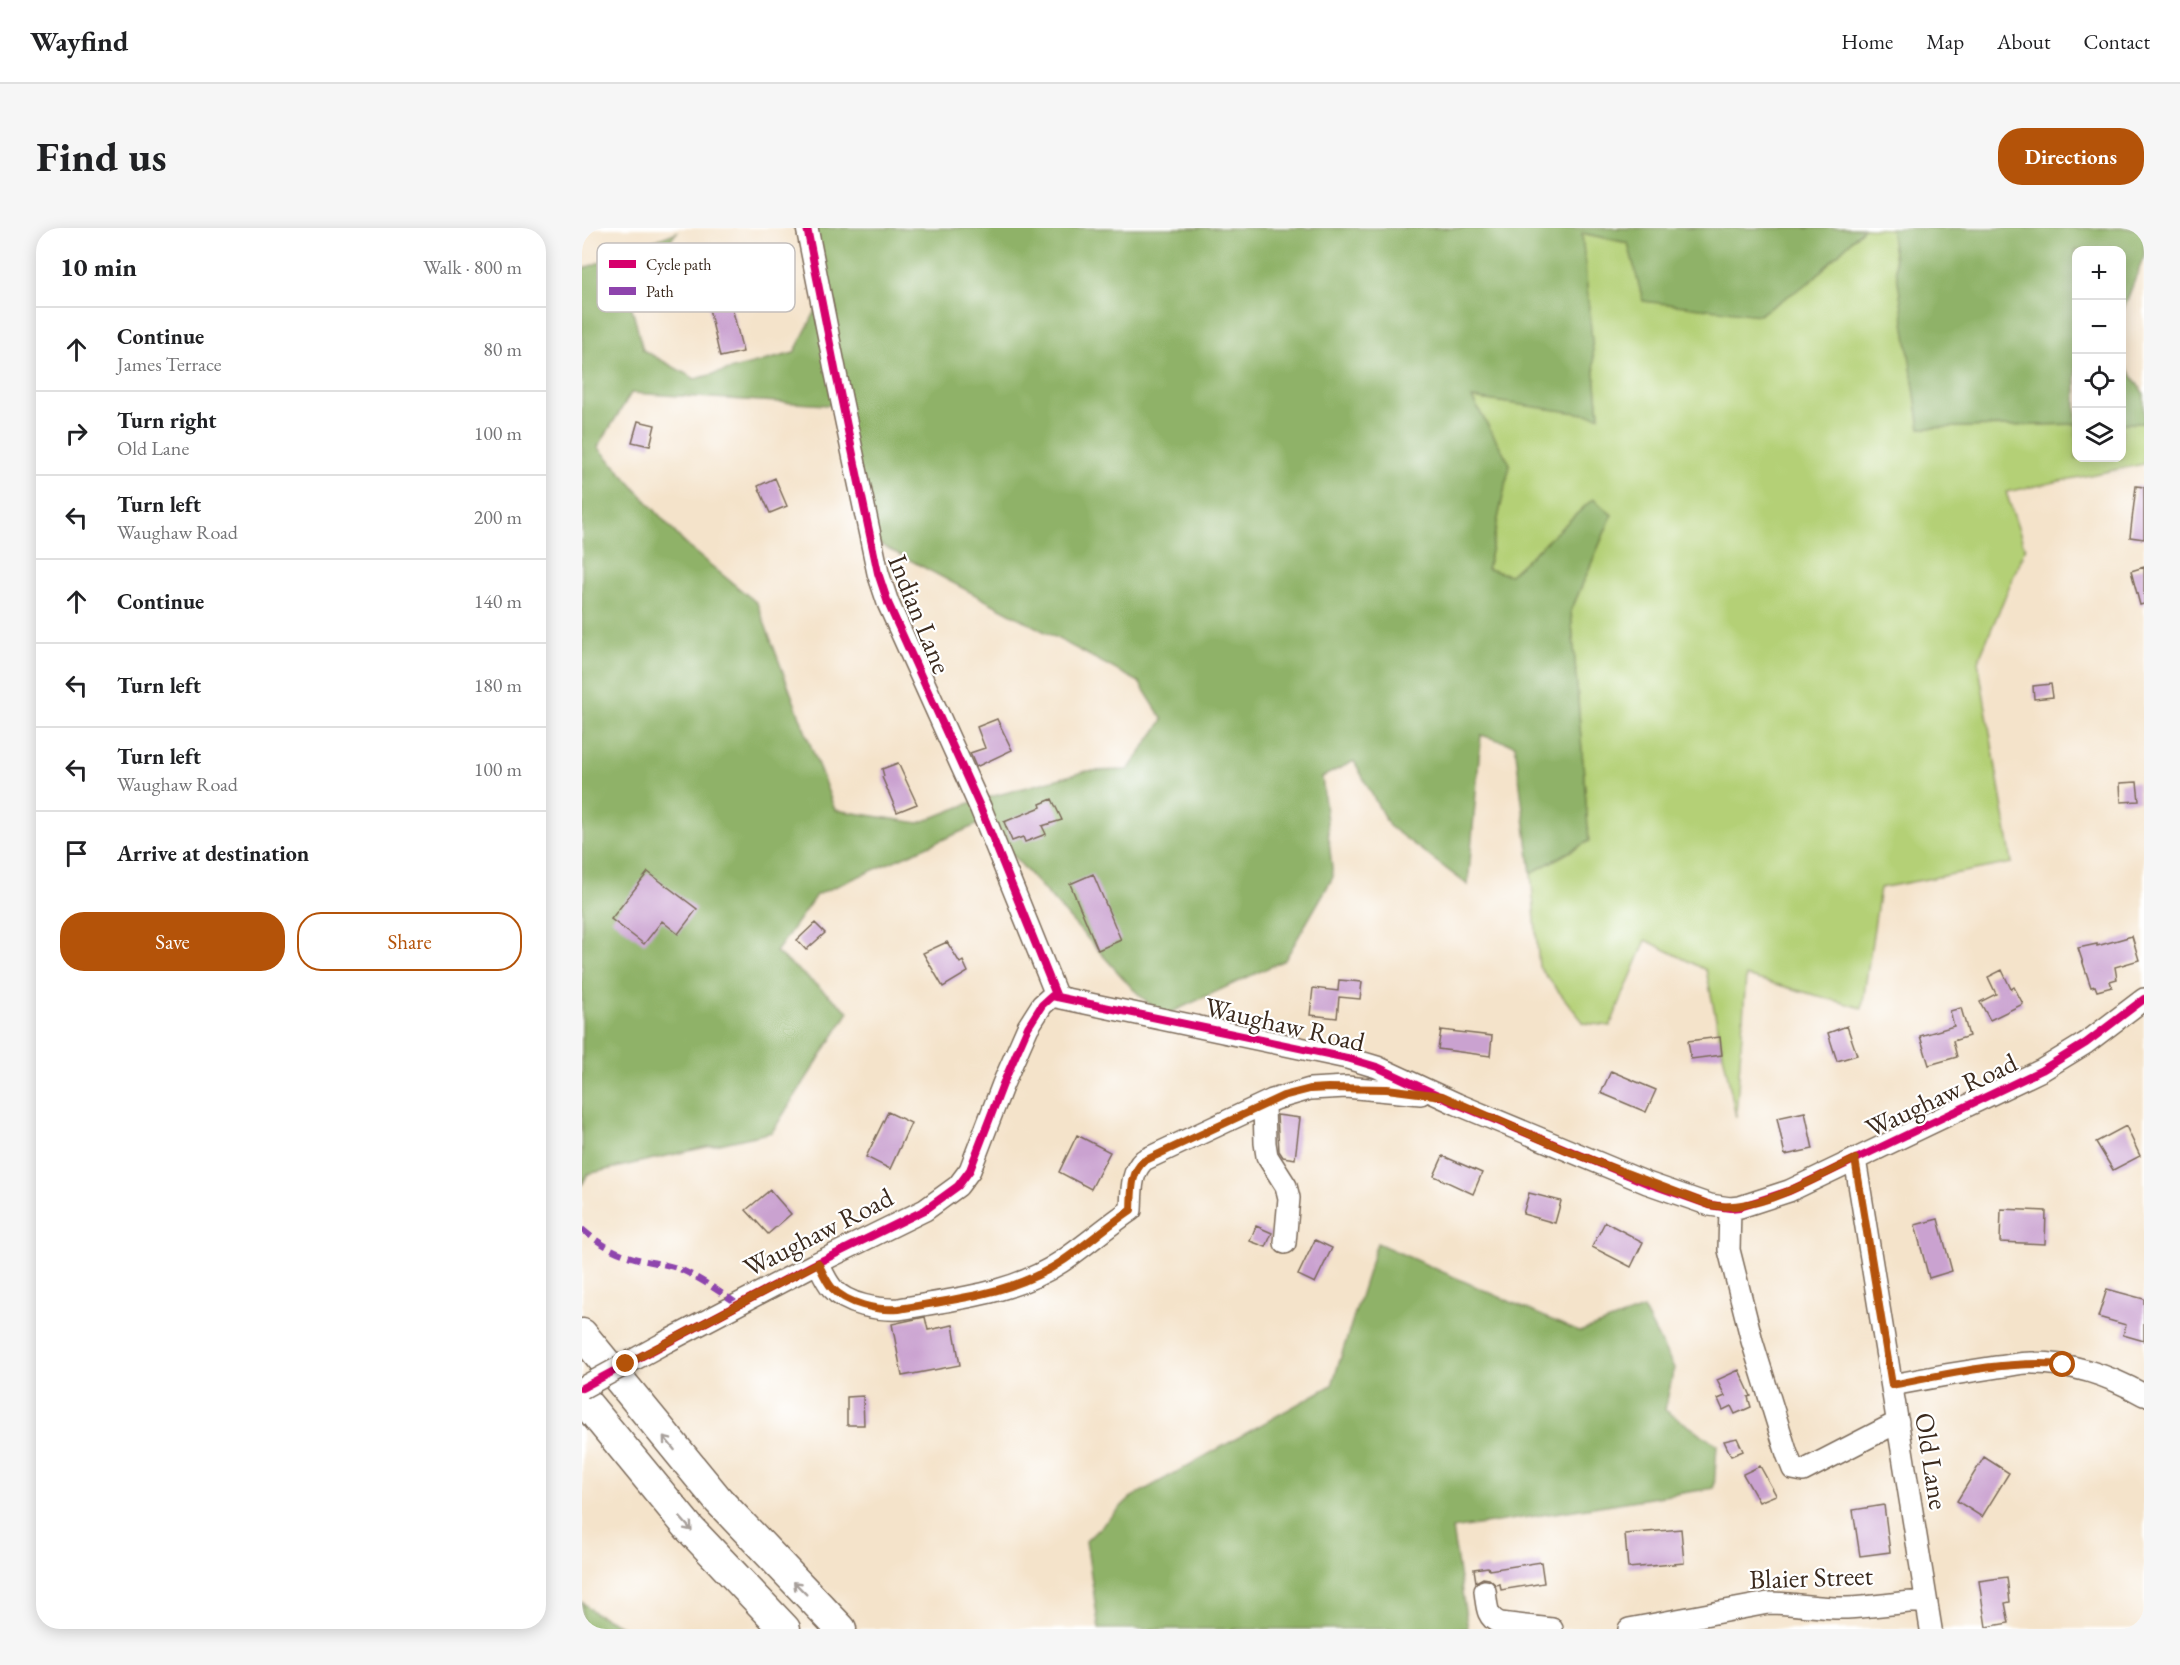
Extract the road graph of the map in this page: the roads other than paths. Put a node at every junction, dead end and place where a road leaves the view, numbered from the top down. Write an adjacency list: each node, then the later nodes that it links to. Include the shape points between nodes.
1 (807, 228): 2 (street, Indian Lane, via 878,573 981,808)
2 (1057, 997): 4 (street, Waughaw Road, via 1347,1058); 9 (street, Waughaw Road, via 1052,996 1042,1005 1028,1027 965,1179 925,1210)
3 (2144, 999): 6 (street, Waughaw Road, via 2042,1070)
4 (1442, 1096): 5 (street, via 1387,1089 1328,1088 1310,1089); 7 (street, Waughaw Road, via 1647,1182 1710,1205)
5 (1264, 1104): 8 (street, via 1267,1156 1289,1198); 9 (street, via 1144,1161 1134,1176 1131,1210 1061,1263 1005,1288 884,1309 840,1294 829,1284)
6 (1855, 1159): 7 (street, Waughaw Road, via 1789,1191); 11 (street, Old Lane)
7 (1730, 1208): 15 (street, via 1729,1250 1752,1341 1793,1469 1803,1471)
8 (1285, 1243)
9 (818, 1263): 12 (street, Waughaw Road, bridge)
10 (582, 1334): 19 (highway, one-way to 10, via 719,1501)
11 (1892, 1385): 13 (street, via 2033,1362 2094,1372); 15 (street, Old Lane)
12 (582, 1388)
13 (2144, 1395)
14 (582, 1398): 18 (highway, one-way to 18, via 689,1528)
15 (1898, 1422): 17 (street, Old Lane)
16 (1485, 1591): 20 (street, via 1493,1620)
17 (1926, 1601): 21 (street, Blaier Street, via 1845,1608 1768,1603); 22 (street, Old Lane)
18 (785, 1629)
19 (841, 1629)
20 (1552, 1629)
21 (1629, 1629)
22 (1930, 1629)

